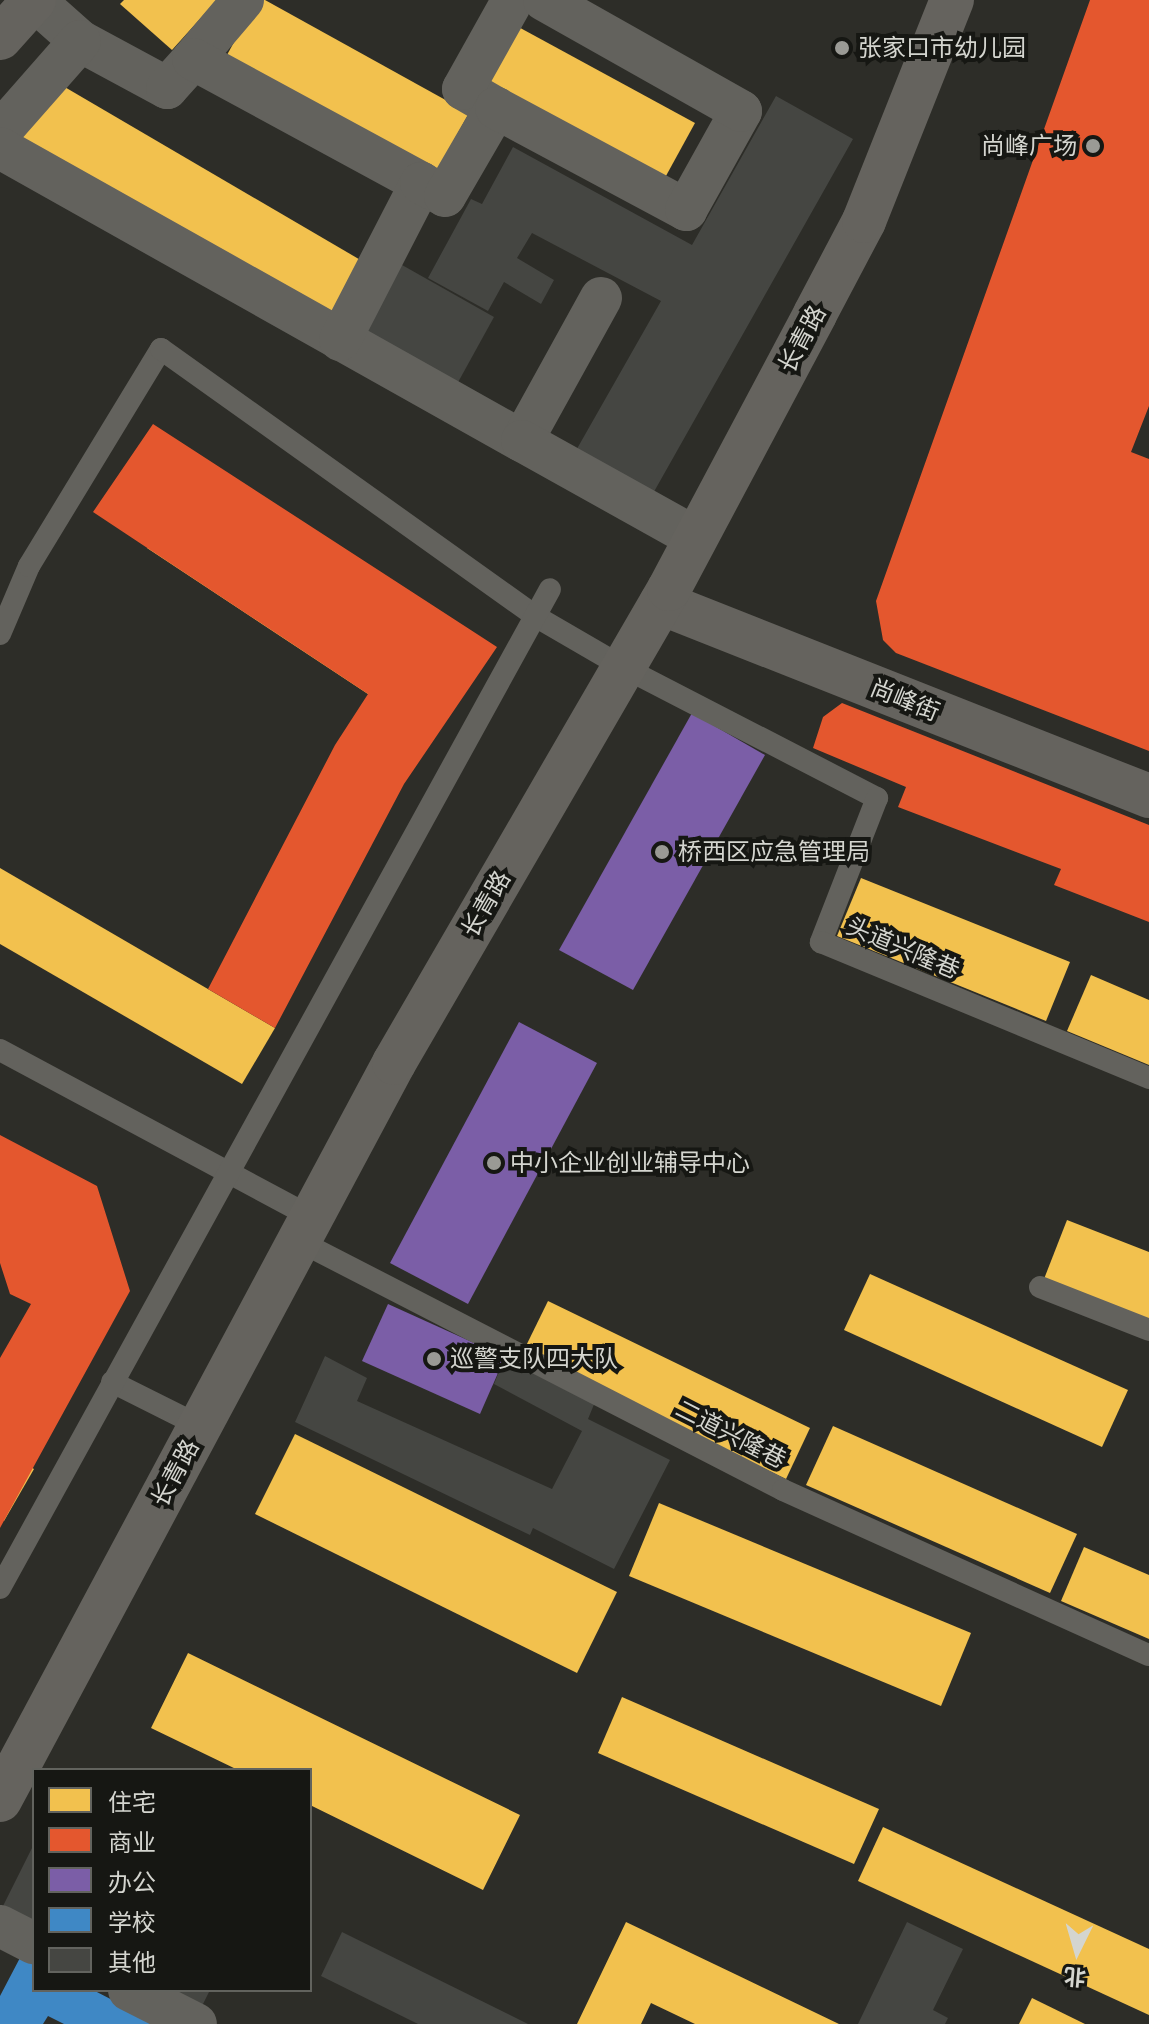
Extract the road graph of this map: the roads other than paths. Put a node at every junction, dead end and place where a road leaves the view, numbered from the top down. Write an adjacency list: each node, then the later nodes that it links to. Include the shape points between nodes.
1 (34, 0): 5 (main road); 6 (street)
2 (243, 0): 7 (street)
3 (952, 0): 15 (main road, 长青路, via 864,221)
4 (524, 1): 8 (street, via 463,89); 8 (street, via 741,111 686,210)
5 (0, 38)
6 (80, 41): 7 (street, via 167,88); 9 (street)
7 (193, 59): 11 (street)
8 (496, 108): 11 (street, via 445,196)
9 (0, 132)
10 (0, 148): 13 (street)
11 (421, 183): 13 (street)
12 (601, 298): 14 (street)
13 (340, 340): 14 (street)
14 (522, 441): 15 (street)
15 (696, 538): 17 (main road, 长青路)
16 (550, 589): 18 (lane)
17 (661, 603): 20 (main road, 长青路); 21 (main road, 尚峰街)
18 (535, 616): 19 (lane, via 161,349 29,566); 20 (lane); 24 (lane)
19 (0, 634)
20 (623, 667): 23 (lane, 头道兴隆巷, via 877,798 821,942); 25 (main road, 长青路, via 394,1063)
21 (1149, 796)
22 (0, 1050): 24 (lane, 二道兴隆巷)
23 (1149, 1078)
24 (227, 1172): 25 (lane, 二道兴隆巷); 28 (lane)
25 (306, 1229): 29 (main road, 长青路); 31 (lane, 二道兴隆巷, via 783,1490)
26 (1040, 1287): 27 (lane)
27 (1149, 1330)
28 (112, 1382): 29 (lane); 30 (lane)
29 (200, 1426): 32 (main road, 长青路)
30 (0, 1588)
31 (1149, 1655)
32 (0, 1800)
33 (0, 1926): 34 (street)
34 (32, 1942)
35 (133, 1992): 36 (street)
36 (196, 2024)

